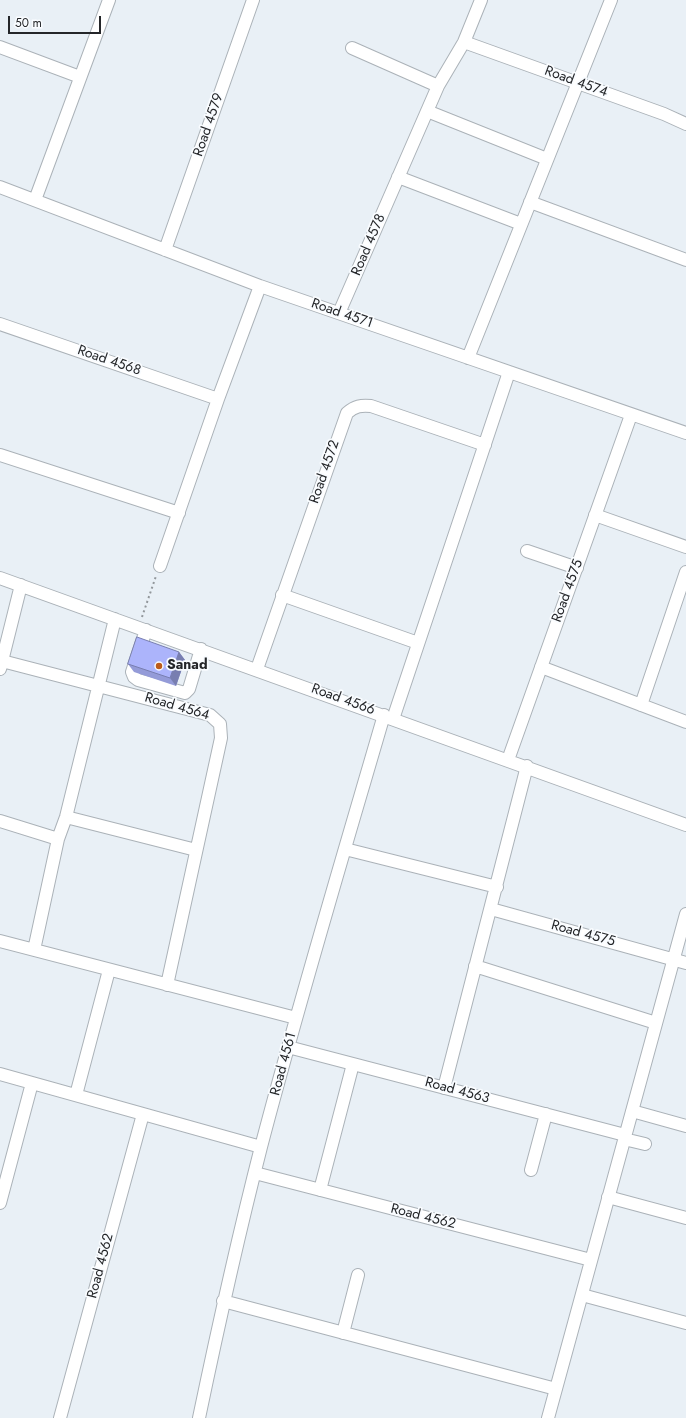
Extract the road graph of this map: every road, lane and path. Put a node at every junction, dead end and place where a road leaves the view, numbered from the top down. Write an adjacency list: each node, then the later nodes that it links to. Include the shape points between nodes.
1 (109, 0): 8 (street)
2 (253, 0): 19 (street, Road 4579)
3 (481, 0): 5 (street, Road 4578)
4 (611, 0): 9 (street)
5 (464, 42): 9 (street, Road 4574); 10 (street, Road 4578)
6 (0, 47): 8 (street)
7 (352, 48): 10 (street)
8 (80, 77): 16 (street)
9 (577, 82): 12 (street, Road 4574); 13 (street)
10 (438, 86): 11 (street, Road 4578)
11 (427, 111): 13 (street); 14 (street, Road 4578)
12 (686, 124)
13 (547, 159): 17 (street)
14 (398, 177): 18 (street); 22 (street, Road 4578)
15 (0, 187): 16 (street, Road 4571)
16 (35, 200): 19 (street, Road 4571)
17 (530, 202): 18 (street); 20 (street)
18 (521, 224): 24 (street)
19 (165, 250): 21 (street, Road 4571)
20 (686, 260)
21 (260, 286): 22 (street, Road 4571); 26 (street)
22 (339, 313): 24 (street, Road 4571)
23 (0, 324): 26 (street, Road 4568)
24 (468, 358): 25 (street, Road 4571)
25 (509, 372): 27 (street, Road 4571); 29 (street)
26 (218, 399): 31 (street)
27 (631, 415): 28 (street, Road 4571); 32 (street, Road 4575)
28 (686, 433)
29 (485, 445): 40 (street, Road 4572, via 371,406 354,407 344,420); 43 (street)
30 (0, 455): 31 (street)
31 (179, 512): 35 (street)
32 (595, 515): 33 (street); 36 (street, Road 4575)
33 (686, 547)
34 (527, 551): 36 (street)
35 (160, 566): 42 (path)
36 (577, 568): 46 (street, Road 4575)
37 (686, 572): 49 (street)
38 (0, 578): 39 (street, Road 4566)
39 (21, 585): 41 (street, Road 4566); 45 (street)
40 (282, 595): 43 (street); 47 (street, Road 4572)
41 (115, 619): 42 (street, Road 4566); 48 (street)
42 (142, 629): 44 (street, Road 4566); 44 (street, via 132,672 138,680 185,693 189,689)
43 (418, 643): 50 (street)
44 (201, 649): 47 (street, Road 4566)
45 (1, 665): 48 (street, Road 4564)
46 (541, 667): 49 (street); 52 (street, Road 4575)
47 (256, 669): 50 (street, Road 4566)
48 (99, 686): 54 (street); 59 (street, Road 4564, via 210,714 218,720 222,734)
49 (641, 704): 51 (street)
50 (389, 717): 52 (street, Road 4566); 58 (street, Road 4561)
51 (686, 722)
52 (508, 760): 53 (street, Road 4566)
53 (527, 766): 56 (street, Road 4566); 60 (street)
54 (66, 818): 57 (street); 59 (street)
55 (0, 821): 57 (street)
56 (686, 825)
57 (58, 839): 64 (street)
58 (345, 849): 60 (street); 69 (street, Road 4561)
59 (196, 850): 68 (street, Road 4564)
60 (497, 887): 61 (street)
61 (491, 909): 65 (street, Road 4575); 66 (street)
62 (686, 914): 65 (street)
63 (1, 944): 64 (street)
64 (34, 950): 67 (street)
65 (680, 961): 70 (street)
66 (475, 966): 70 (street); 75 (street)
67 (109, 970): 68 (street); 76 (street)
68 (167, 985): 69 (street)
69 (296, 1018): 71 (street, Road 4561)
70 (656, 1023): 77 (street)
71 (288, 1047): 72 (street, Road 4563); 83 (street, Road 4561)
72 (353, 1064): 75 (street, Road 4563); 86 (street)
73 (0, 1074): 74 (street)
74 (32, 1083): 76 (street); 88 (street)
75 (444, 1088): 79 (street, Road 4563)
76 (76, 1095): 78 (street)
77 (632, 1111): 80 (street); 81 (street)
78 (143, 1114): 83 (street); 97 (street, Road 4562)
79 (546, 1114): 81 (street, Road 4563); 84 (street)
80 (686, 1126)
81 (625, 1137): 82 (street, Road 4563); 87 (street)
82 (645, 1144)
83 (261, 1147): 85 (street, Road 4561)
84 (531, 1170)
85 (255, 1174): 86 (street, Road 4562); 93 (street, Road 4561)
86 (320, 1190): 90 (street, Road 4562)
87 (608, 1197): 89 (street); 90 (street)
88 (0, 1203)
89 (686, 1218)
90 (591, 1260): 92 (street)
91 (358, 1275): 95 (street)
92 (582, 1295): 94 (street); 96 (street)
93 (223, 1301): 95 (street); 98 (street, Road 4561)
94 (686, 1323)
95 (343, 1333): 96 (street)
96 (556, 1389): 99 (street)
97 (60, 1418)
98 (199, 1418)
99 (548, 1418)

